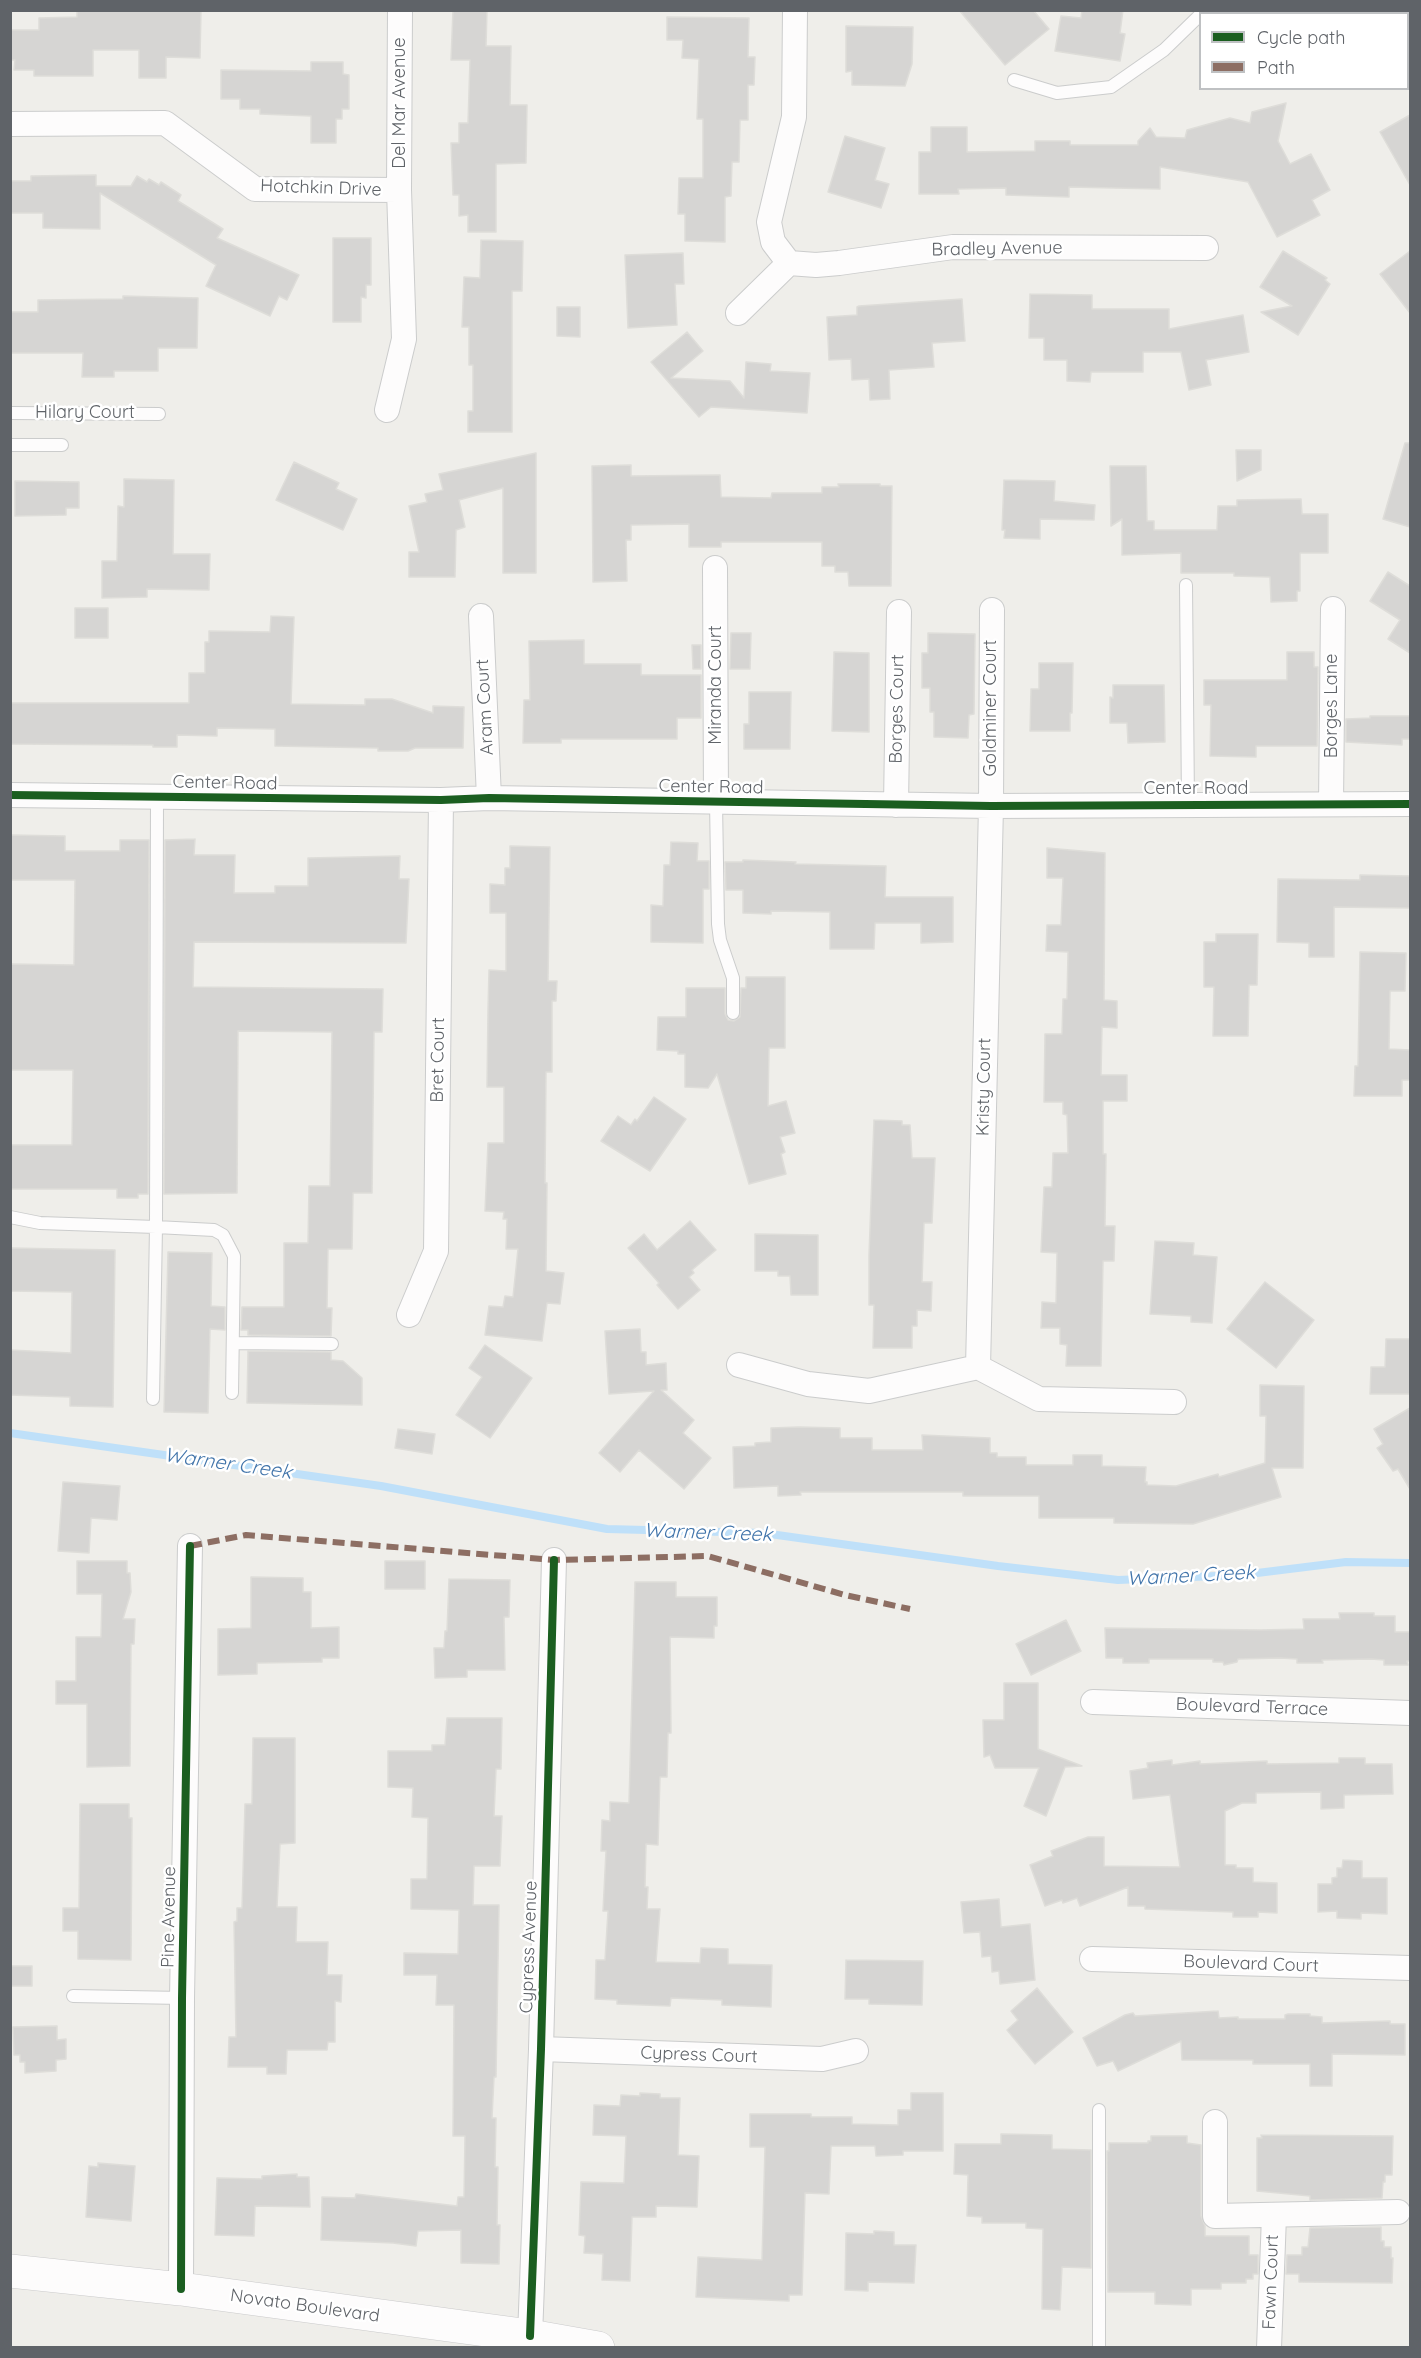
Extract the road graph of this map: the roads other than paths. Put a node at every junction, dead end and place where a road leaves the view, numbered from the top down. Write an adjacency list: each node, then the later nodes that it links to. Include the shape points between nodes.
1 (400, 10): 6 (street, Del Mar Avenue)
2 (795, 10): 8 (street, via 794,117 769,222 773,242)
3 (1199, 16): 4 (lane, via 1164,50 1111,87 1057,93)
4 (1014, 80)
5 (10, 124): 6 (street, Hotchkin Drive, via 165,123 255,189)
6 (399, 190): 10 (street, Del Mar Avenue, via 404,339)
7 (1206, 248): 8 (street, Bradley Avenue, via 954,247 838,263)
8 (789, 263): 9 (street)
9 (738, 313)
10 (387, 410)
11 (10, 413): 12 (lane, Hilary Court)
12 (159, 414)
13 (10, 445): 14 (lane)
14 (62, 445)
15 (716, 568): 25 (street, Miranda Court)
16 (1186, 585): 26 (lane)
17 (1333, 609): 27 (street, Borges Lane)
18 (992, 610): 30 (street, Goldminer Court)
19 (898, 612): 29 (street, Borges Court)
20 (480, 616): 23 (street, Aram Court)
21 (10, 795): 22 (street, Center Road)
22 (157, 797): 24 (street, Center Road); 33 (lane)
23 (489, 798): 24 (street, Center Road); 25 (street, Center Road)
24 (441, 800): 34 (street, Bret Court, via 436,1251)
25 (716, 802): 29 (street, Center Road); 31 (lane, via 718,924 733,978)
26 (1188, 804): 27 (street, Center Road); 30 (street, Center Road)
27 (1331, 804): 28 (street, Center Road)
28 (1410, 804)
29 (896, 805): 30 (street, Center Road)
30 (991, 806): 38 (street, Kristy Court)
31 (733, 1013)
32 (10, 1217): 33 (lane, via 40,1223)
33 (156, 1227): 35 (lane, via 214,1230 223,1235 234,1256); 40 (lane)
34 (409, 1315)
35 (233, 1343): 36 (lane); 39 (lane)
36 (332, 1344)
37 (739, 1365): 38 (street, via 808,1384 869,1390)
38 (978, 1367): 41 (street, via 1040,1399)
39 (232, 1393)
40 (153, 1399)
41 (1174, 1402)
42 (190, 1546): 49 (street, Pine Avenue)
43 (554, 1560): 50 (street, Cypress Avenue)
44 (1093, 1702): 45 (street, Boulevard Terrace)
45 (1410, 1713)
46 (1092, 1959): 47 (street, Boulevard Court)
47 (1410, 1968)
48 (73, 1996): 49 (lane)
49 (182, 1998): 57 (street, Pine Avenue)
50 (541, 2049): 51 (street, Cypress Court, via 822,2059); 58 (street, Cypress Avenue)
51 (856, 2051)
52 (1099, 2110): 60 (lane)
53 (1215, 2122): 55 (street, Fawn Court, via 1215,2216)
54 (1398, 2212): 55 (street, Fawn Court)
55 (1274, 2216): 61 (street, Fawn Court)
56 (10, 2271): 57 (main road, Novato Boulevard)
57 (181, 2289): 58 (main road, Novato Boulevard)
58 (530, 2336): 59 (main road, Novato Boulevard)
59 (598, 2348)
60 (1099, 2348)
61 (1269, 2348)

